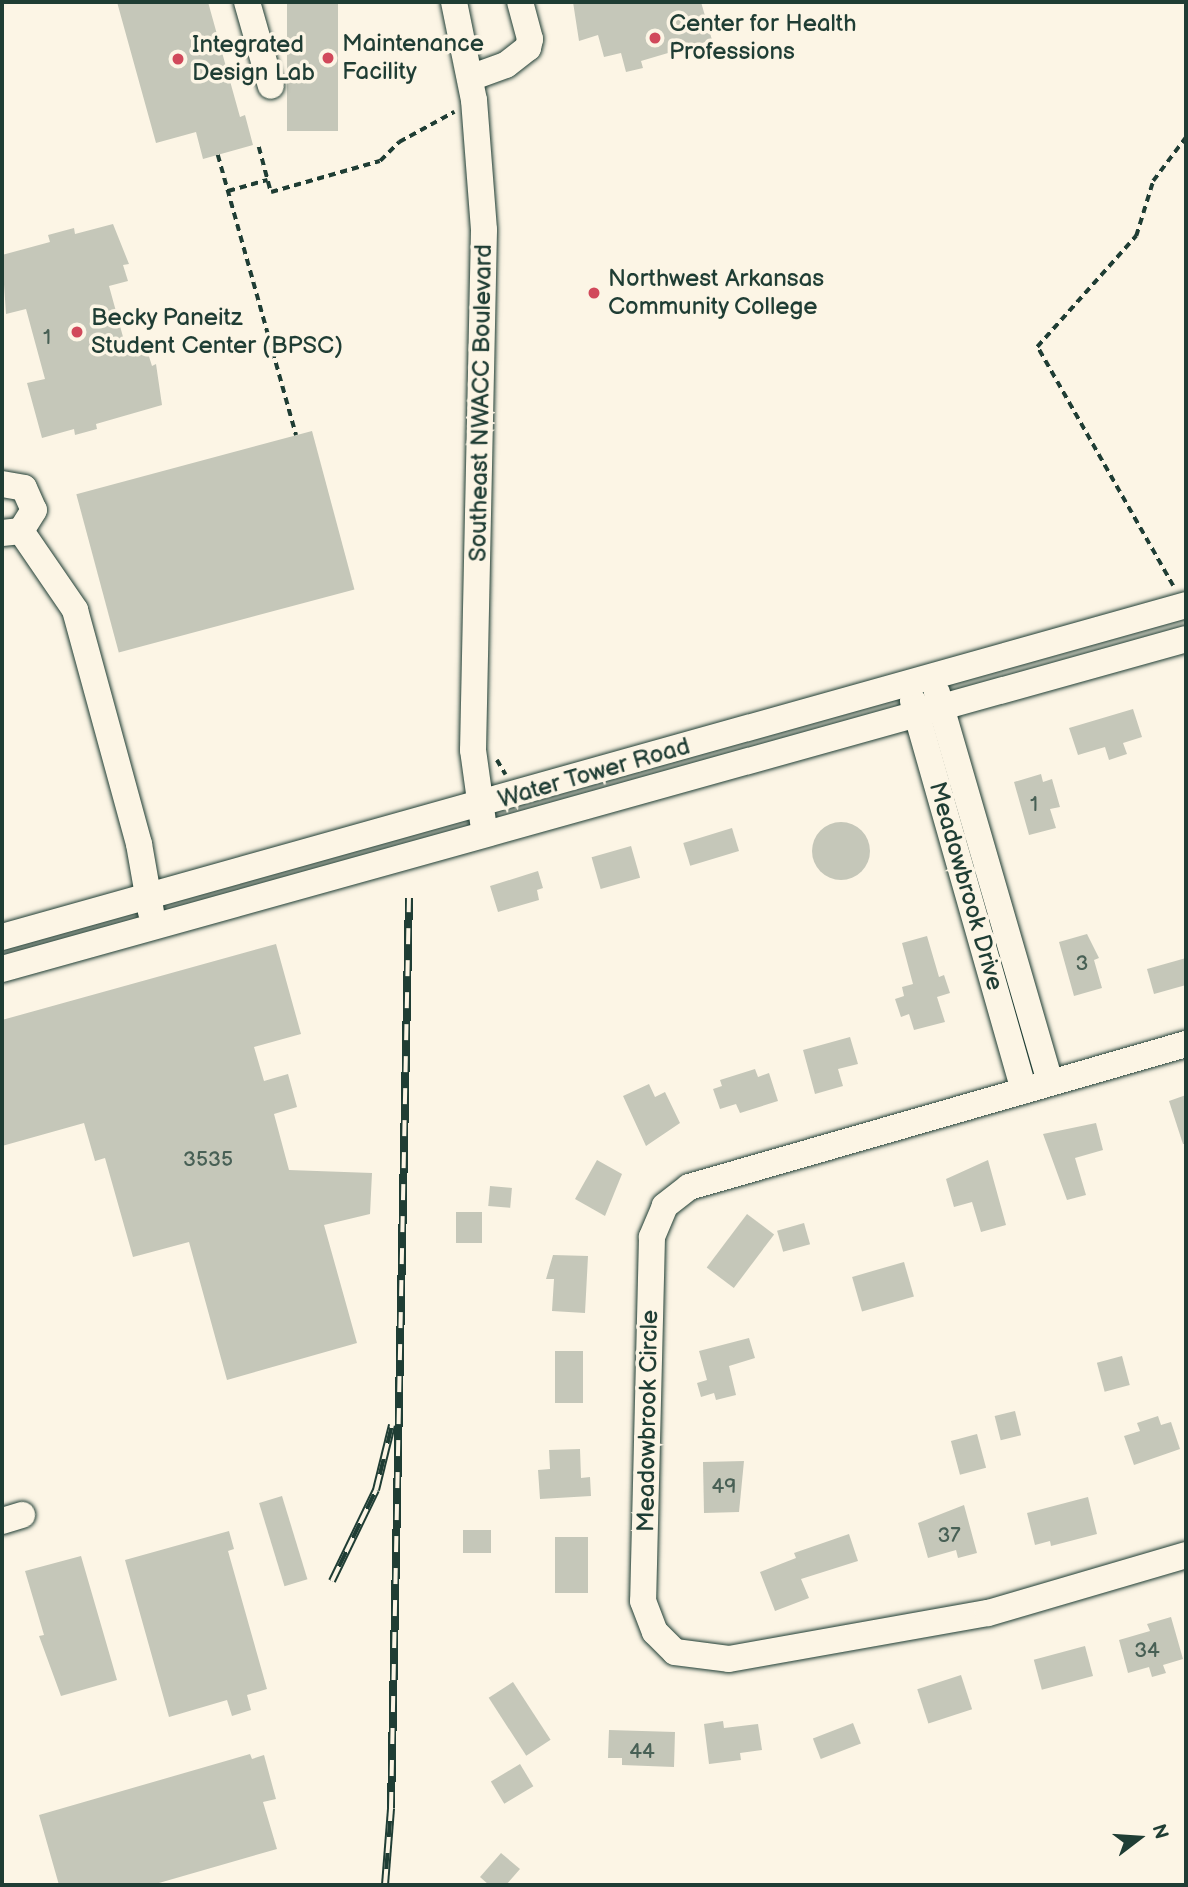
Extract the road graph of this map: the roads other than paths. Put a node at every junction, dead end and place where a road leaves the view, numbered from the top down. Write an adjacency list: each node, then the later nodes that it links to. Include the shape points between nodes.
1 (247, 2): 5 (street)
2 (454, 2): 4 (street, Southeast NWACC Boulevard)
3 (520, 2): 4 (street, via 528,48 506,65)
4 (470, 78): 12 (street, Southeast NWACC Boulevard, via 484,230 473,740)
5 (271, 86)
6 (2, 484): 7 (street, via 24,488 33,502 32,518)
7 (11, 532): 14 (street, via 75,610 139,844)
8 (1180, 597): 10 (street, Water Tower Road)
9 (1186, 639): 11 (street, Water Tower Road)
10 (920, 679): 11 (street, Meadowbrook Drive); 12 (street, Water Tower Road)
11 (929, 712): 13 (street, Water Tower Road); 19 (street, Meadowbrook Drive); 20 (street, Meadowbrook Drive)
12 (481, 806): 13 (street, Southeast NWACC Boulevard); 14 (street, Water Tower Road)
13 (484, 835): 15 (street, Water Tower Road)
14 (148, 897): 15 (street); 16 (street, Water Tower Road)
15 (155, 928): 17 (street, Water Tower Road)
16 (2, 937)
17 (2, 969)
18 (1186, 1044): 19 (street, Meadowbrook Circle)
19 (1050, 1082): 20 (street, Meadowbrook Circle)
20 (1024, 1090): 21 (street, Meadowbrook Circle, via 689,1187 665,1206 652,1237 643,1601 655,1632 675,1652 729,1659 988,1613)
21 (1186, 1555)

